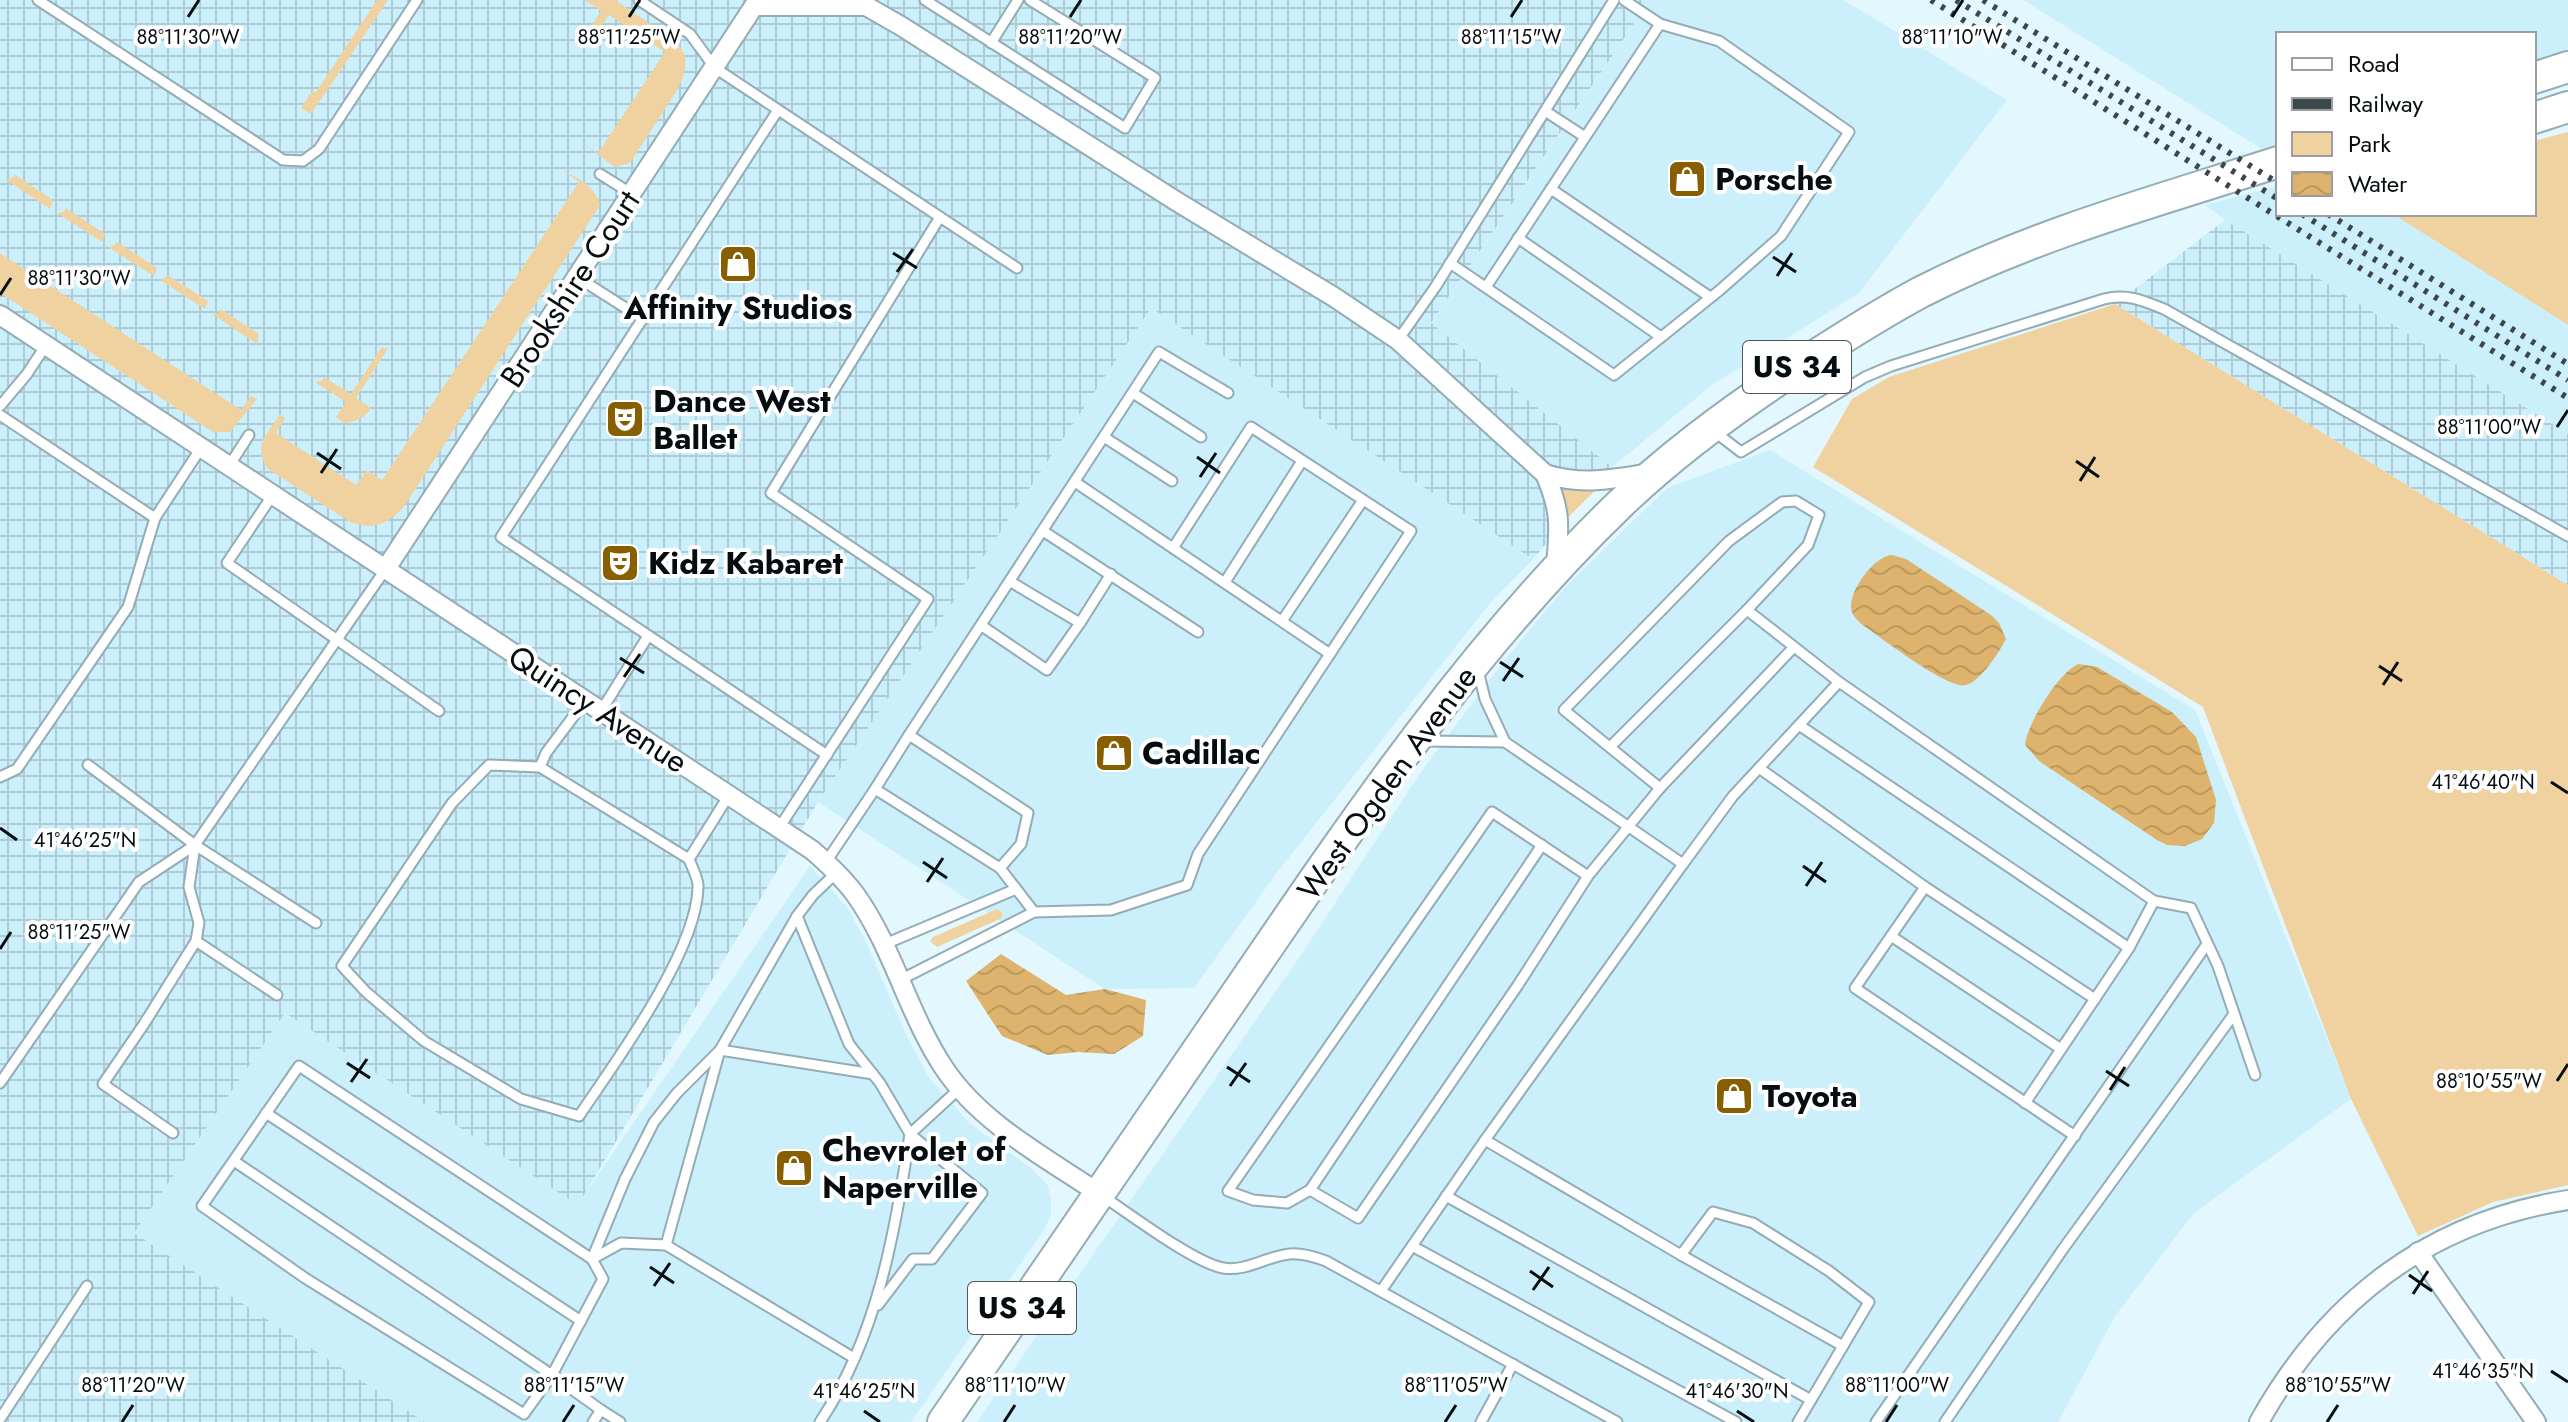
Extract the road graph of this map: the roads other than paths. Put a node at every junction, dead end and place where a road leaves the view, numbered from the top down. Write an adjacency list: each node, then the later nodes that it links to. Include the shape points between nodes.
1 (38, 0): 2 (lane, via 283,160 303,161 319,149)
2 (417, 0)
3 (639, 0): 13 (lane, via 690,34)
4 (925, 0): 11 (lane)
5 (1018, 0): 11 (lane)
6 (1030, 0): 11 (lane, via 1155,78 1125,128)
7 (1614, 0): 17 (lane)
8 (1624, 0): 10 (lane)
9 (759, 2): 13 (street, Brookshire Court); 34 (street, via 866,6)
10 (1660, 24): 19 (lane); 30 (lane, via 1719,41 1849,132 1781,236)
11 (991, 43)
12 (2568, 67): 14 (main road)
13 (715, 68): 16 (lane); 23 (street, Brookshire Court)
14 (2536, 77)
15 (2568, 107): 18 (main road)
16 (778, 110): 24 (lane); 32 (lane)
17 (1545, 111): 19 (lane); 26 (lane)
18 (2536, 117)
19 (1585, 137): 22 (lane)
20 (2276, 163): 40 (main road, West Ogden Avenue / US 34, via 2099,217 1951,278 1876,317)
21 (600, 174): 23 (lane)
22 (1551, 189): 25 (lane); 30 (lane)
23 (632, 194): 28 (street, Brookshire Court)
24 (940, 217): 27 (lane); 80 (lane, via 771,493 928,599)
25 (1518, 238): 29 (lane); 33 (lane)
26 (1450, 263): 29 (lane); 34 (lane)
27 (1017, 268)
28 (577, 277): 32 (lane); 57 (street, Brookshire Court)
29 (1486, 287): 33 (lane, via 1614,375)
30 (1710, 297): 33 (lane)
31 (0, 315): 35 (street, Quincy Avenue)
32 (643, 319): 67 (lane, via 501,537)
33 (1661, 337)
34 (1398, 340): 48 (street)
35 (46, 345): 38 (lane); 44 (street, Quincy Avenue)
36 (1133, 393): 37 (lane, via 1159,352); 42 (lane); 43 (lane)
37 (1228, 393)
38 (0, 406)
39 (0, 415): 53 (lane)
40 (1709, 428): 47 (main road, West Ogden Avenue / US 34); 55 (lane, via 1741,452 1891,366 2104,299 2137,298)
41 (249, 435): 46 (lane)
42 (1104, 437): 49 (lane); 50 (lane)
43 (1201, 437)
44 (201, 448): 46 (street, Quincy Avenue); 53 (lane)
45 (1302, 461): 52 (lane); 56 (lane, via 1251,427); 61 (lane)
46 (229, 466): 51 (street, Quincy Avenue)
47 (1654, 473): 48 (street, via 1569,482); 58 (main road, West Ogden Avenue / US 34)
48 (1545, 474): 58 (street, via 1560,519)
49 (1172, 481)
50 (1075, 482): 54 (lane); 56 (lane)
51 (272, 496): 57 (street, Quincy Avenue); 68 (lane, via 227,563)
52 (1363, 500): 63 (lane); 70 (lane, via 1411,531)
53 (155, 518): 84 (lane, via 128,607 17,769)
54 (1043, 531): 59 (lane); 60 (lane)
55 (2568, 536)
56 (1173, 548): 61 (lane)
57 (385, 570): 68 (lane); 73 (street, Quincy Avenue)
58 (1556, 571): 71 (main road, West Ogden Avenue / US 34)
59 (1111, 574): 64 (lane); 66 (lane)
60 (1011, 582): 64 (lane); 65 (lane)
61 (1225, 582): 63 (lane)
62 (1747, 610): 69 (lane); 79 (lane); 79 (lane, via 1808,545 1819,515 1796,501 1782,502 1729,541 1564,710)
63 (1282, 621): 70 (lane)
64 (1080, 623): 65 (lane, via 1047,670)
65 (982, 626): 76 (lane)
66 (1198, 632)
67 (648, 636): 73 (lane); 80 (lane)
68 (337, 639): 74 (lane); 90 (lane)
69 (1794, 647): 72 (lane); 85 (lane)
70 (1330, 654): 100 (lane, via 1198,854 1187,885 1111,910)
71 (1476, 662): 77 (main road, West Ogden Avenue / US 34); 78 (lane, via 1485,699)
72 (1839, 682): 75 (lane); 99 (lane)
73 (593, 706): 82 (lane, via 546,753); 87 (street, Quincy Avenue)
74 (439, 711)
75 (1799, 725): 83 (lane); 107 (lane)
76 (909, 735): 86 (lane); 95 (lane, via 1028,813 1021,844)
77 (1414, 741): 78 (lane); 126 (main road, West Ogden Avenue / US 34)
78 (1505, 742): 88 (lane)
79 (1610, 747): 85 (lane)
80 (827, 755): 89 (lane)
81 (88, 765): 90 (lane)
82 (540, 767): 92 (lane); 92 (lane, via 489,765 452,803 342,966 424,1041 521,1099 579,1116 632,1036 692,926 699,885)
83 (1759, 768): 93 (lane); 97 (lane)
84 (0, 777)
85 (1660, 788): 88 (lane)
86 (875, 789): 94 (lane); 95 (lane)
87 (729, 795): 89 (street, Quincy Avenue); 92 (lane)
88 (1628, 827): 93 (lane); 96 (lane)
89 (779, 828): 94 (street, Quincy Avenue)
90 (195, 845): 102 (lane); 104 (lane, via 189,887 199,923); 116 (lane, via 139,882)
91 (1542, 845): 96 (lane); 125 (lane); 125 (lane, via 1492,812 1228,1191 1287,1203)
92 (689, 859)
93 (1683, 864): 123 (lane)
94 (831, 868): 101 (lane); 105 (street, Quincy Avenue, via 854,893)
95 (1000, 868): 98 (lane)
96 (1588, 876): 125 (lane, via 1358,1218)
97 (1925, 887): 103 (lane); 110 (lane)
98 (1016, 889): 100 (lane); 105 (lane)
99 (2154, 901): 106 (lane, via 2191,908); 107 (lane)
100 (1034, 912): 108 (lane)
101 (797, 916): 113 (lane); 114 (lane, via 849,1044)
102 (316, 923)
103 (1891, 936): 112 (lane); 118 (lane, via 1855,988)
104 (196, 941): 109 (lane); 120 (lane, via 103,1084)
105 (885, 944): 108 (street, Quincy Avenue)
106 (2207, 944): 111 (lane); 122 (lane)
107 (2129, 948): 110 (lane)
108 (900, 980): 117 (street, Quincy Avenue, via 928,1041)
109 (277, 995)
110 (2095, 999): 112 (lane)
111 (2234, 1014): 115 (lane); 154 (lane)
112 (2061, 1049): 118 (lane)
113 (720, 1050): 114 (lane); 129 (lane); 133 (lane, via 654,1122)
114 (873, 1074): 121 (lane)
115 (2255, 1075)
116 (0, 1083)
117 (959, 1089): 121 (lane); 126 (street, Quincy Avenue, via 998,1124)
118 (2025, 1103): 122 (lane)
119 (266, 1113): 124 (lane); 133 (lane, via 299,1066); 137 (lane)
120 (173, 1133)
121 (910, 1134): 136 (lane); 136 (lane, via 982,1193 932,1259 913,1259)
122 (2075, 1136): 153 (lane)
123 (1485, 1140): 127 (lane); 132 (lane)
124 (234, 1161): 141 (lane); 141 (lane, via 202,1206 305,1278 524,1414)
125 (1310, 1190)
126 (1101, 1195): 135 (lane, via 1201,1260 1223,1268 1301,1254 1326,1261); 148 (main road, West Ogden Avenue / US 34)
127 (1446, 1196): 130 (lane); 142 (lane)
128 (2568, 1200): 131 (street, via 2495,1216)
129 (666, 1245): 133 (lane, via 621,1243); 139 (lane)
130 (1412, 1246): 135 (lane); 151 (lane)
131 (2418, 1252): 155 (street, via 2330,1323 2291,1368); 156 (street)
132 (1681, 1255): 138 (lane); 138 (lane, via 1713,1212 1753,1223 1869,1302)
133 (592, 1259): 137 (lane, via 603,1279)
134 (87, 1286): 144 (lane)
135 (1381, 1291): 140 (lane)
136 (876, 1307): 139 (lane)
137 (581, 1321): 141 (lane)
138 (1843, 1346): 142 (lane)
139 (854, 1358): 147 (lane)
140 (1513, 1364): 149 (lane); 150 (lane)
141 (552, 1375): 143 (lane)
142 (1811, 1400): 152 (lane)
143 (601, 1410): 145 (lane); 146 (lane)
144 (0, 1419)
145 (593, 1422)
146 (620, 1422)
147 (820, 1422)
148 (943, 1422)
149 (1481, 1422)
150 (1617, 1422)
151 (1736, 1422)
152 (1798, 1422)
153 (1876, 1422)
154 (1945, 1422)
155 (2259, 1422)
156 (2536, 1422)

